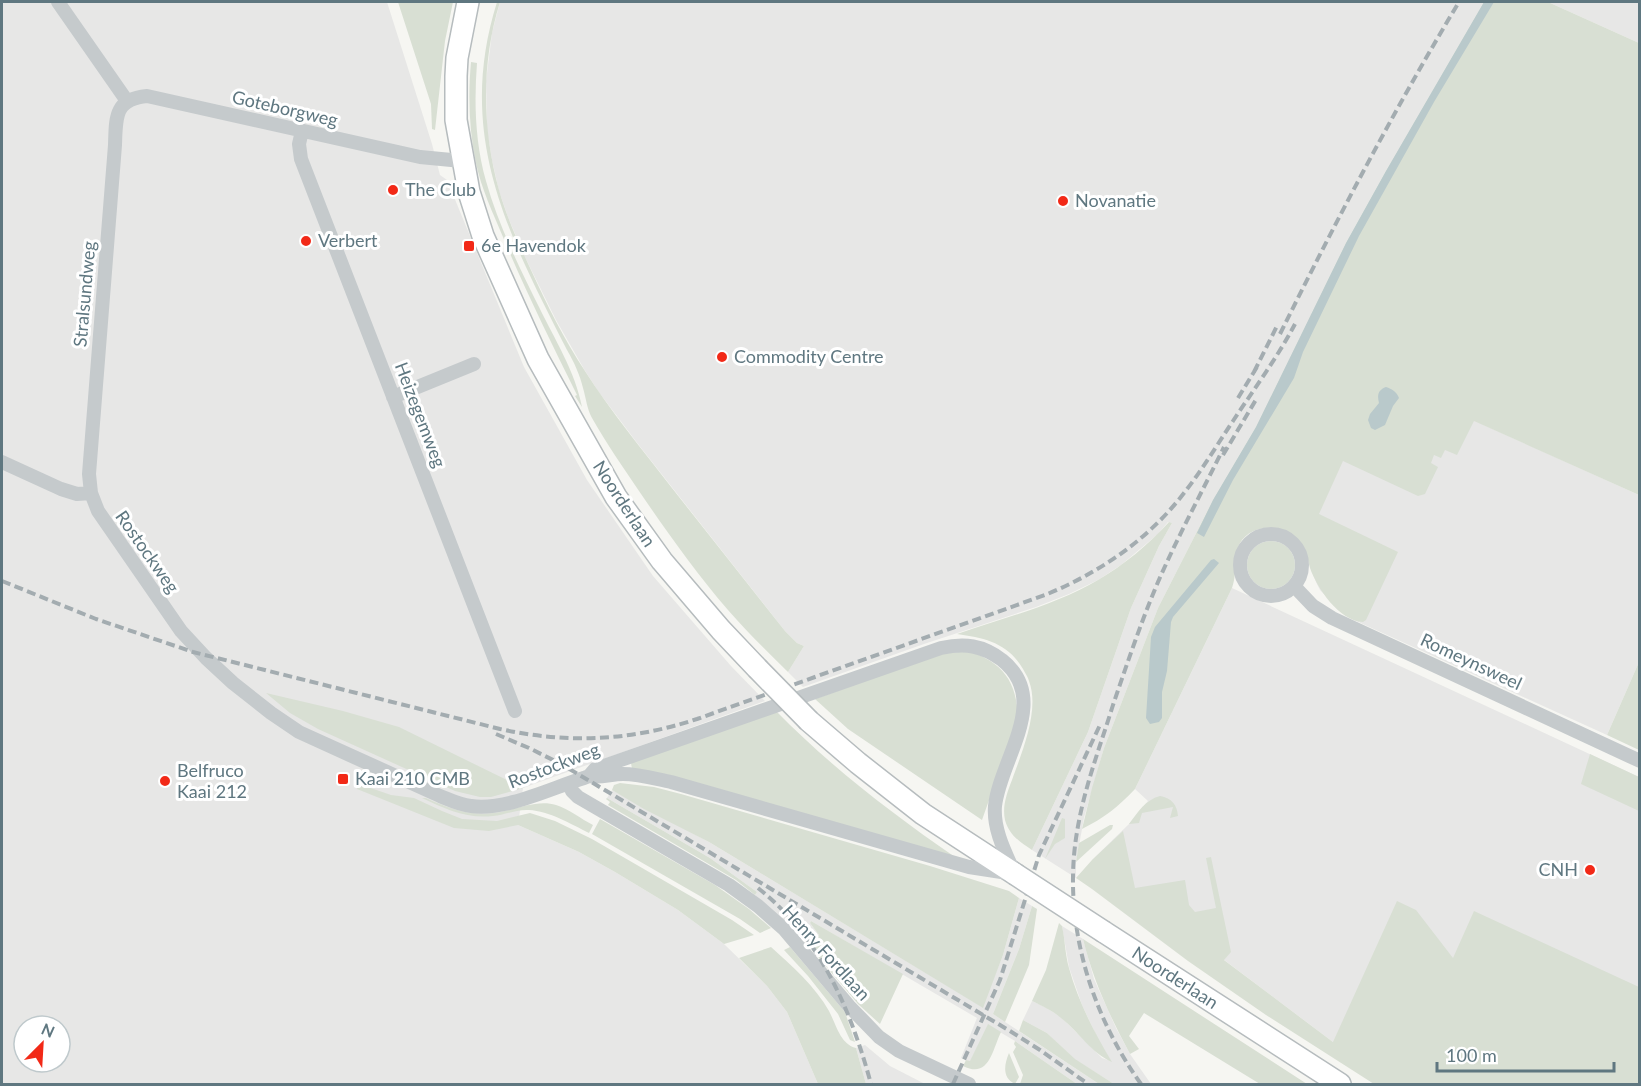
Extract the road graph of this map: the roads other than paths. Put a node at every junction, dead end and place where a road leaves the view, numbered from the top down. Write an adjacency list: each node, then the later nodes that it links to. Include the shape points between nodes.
1 (58, 2): 3 (street)
2 (468, 2): 5 (main road, Noorderlaan, via 456,76 456,120)
3 (127, 101): 4 (street, Goteborgweg, via 147,96); 9 (street, Stralsundweg, via 118,110 116,125 90,453)
4 (302, 131): 5 (street, Goteborgweg, via 420,157); 7 (street, Heizegemweg, via 301,159)
5 (462, 161): 15 (main road, Noorderlaan, bridge, via 483,236 538,359 616,496 662,561 721,630 809,721 923,814)
6 (474, 364): 7 (street)
7 (393, 397): 11 (street, Heizegemweg)
8 (2, 462): 9 (street, via 60,489)
9 (91, 493): 14 (street, Rostockweg, via 108,528 190,641 232,683 299,732 461,804 490,807)
10 (1294, 586): 10 (street, via 1300,577 1301,557 1289,540 1269,534 1244,550 1241,570 1250,588 1268,596 1287,592); 12 (street, Romeynsweel, via 1313,606 1332,618)
11 (515, 711)
12 (1640, 761)
13 (589, 776): 14 (street, Rostockweg); 15 (street, Noorderlaan, via 633,774 672,782 969,867); 15 (street, Rostockweg, via 595,769 941,648 973,646 991,652 1005,663 1022,690 1020,731 995,804 998,832)
14 (569, 783): 16 (street, Henry Fordlaan, via 578,797 758,906 784,929 879,1037 899,1051)
15 (1015, 874): 17 (main road, Noorderlaan, bridge)
16 (969, 1084)
17 (1339, 1084)

